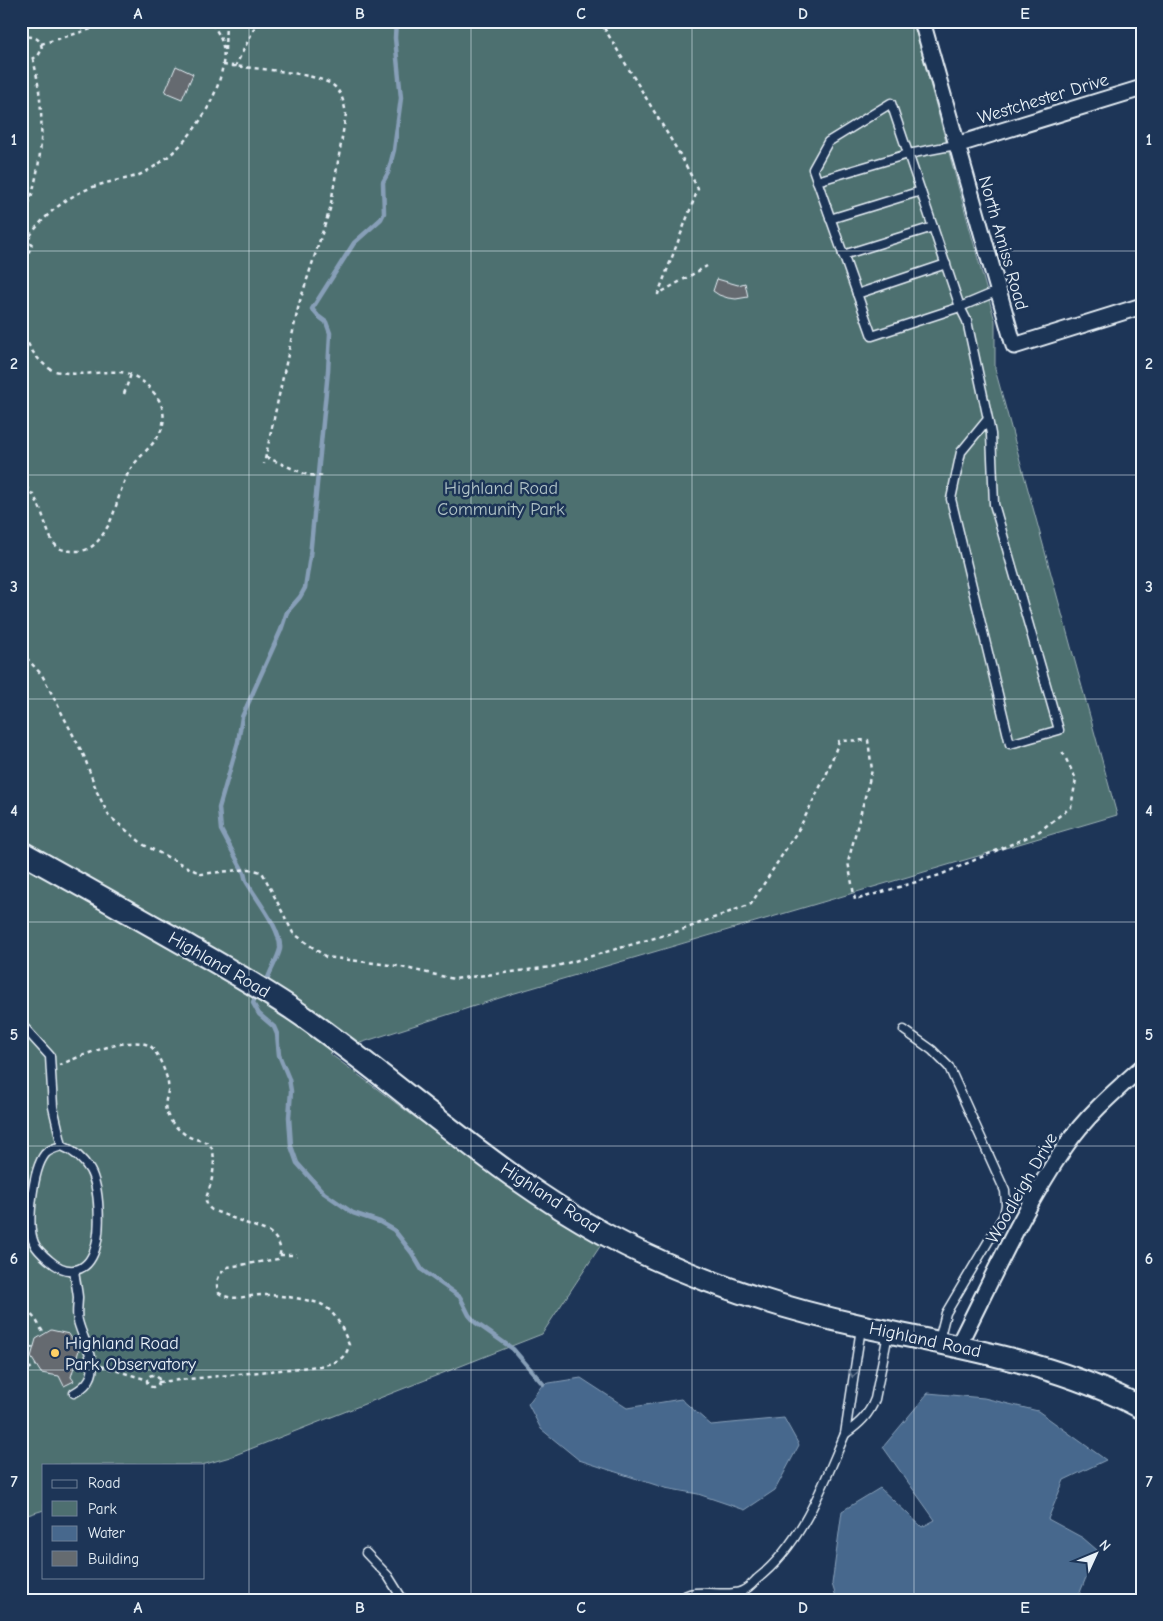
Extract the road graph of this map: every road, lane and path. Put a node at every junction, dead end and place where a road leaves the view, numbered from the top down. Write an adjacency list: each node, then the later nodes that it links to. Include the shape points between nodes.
1 (23, 21): 8 (path)
2 (118, 21): 10 (path)
3 (209, 21): 12 (path, via 217,31)
4 (226, 21): 12 (path)
5 (258, 21): 15 (path)
6 (600, 21): 29 (path, via 698,189 658,294)
7 (922, 21): 17 (street, North Amiss Road)
8 (28, 36): 9 (path); 10 (path, via 38,38)
9 (21, 41)
10 (41, 44): 13 (path, via 41,52)
11 (21, 53): 13 (path)
12 (225, 54): 14 (path)
13 (33, 58): 22 (path, via 41,104 42,140 34,186)
14 (223, 65): 15 (path); 25 (path, via 208,109 175,150 139,175 104,183 66,200 44,218)
15 (235, 67): 38 (path, via 324,80 335,87 344,100 346,114 330,209 299,304)
16 (1142, 88): 17 (street, Westchester Drive)
17 (956, 145): 18 (lane); 30 (street, North Amiss Road)
18 (908, 154): 19 (lane); 19 (lane, via 891,103 828,142 813,169); 20 (lane)
19 (817, 181): 21 (lane)
20 (921, 191): 21 (lane); 23 (lane)
21 (830, 219): 26 (lane)
22 (21, 226)
23 (933, 227): 26 (lane); 28 (lane)
24 (21, 231): 25 (path)
25 (30, 236): 27 (path, via 31,249)
26 (844, 255): 31 (lane)
27 (21, 257)
28 (946, 264): 31 (lane); 33 (lane)
29 (707, 266)
30 (998, 291): 32 (street, North Amiss Road, via 1014,346); 33 (lane)
31 (857, 294): 33 (lane, via 872,336)
32 (1142, 306)
33 (960, 307): 37 (lane, via 967,321)
34 (21, 329): 35 (path, via 39,361 54,371)
35 (131, 374): 36 (path); 41 (path, via 148,385 160,400 163,426 159,436 132,468 102,537 81,551 59,548 38,503)
36 (124, 394)
37 (988, 419): 37 (lane, via 961,452 951,500 1010,744 1059,730 994,504)
38 (265, 457): 39 (path); 40 (path, via 307,475)
39 (264, 464)
40 (326, 476)
41 (21, 484)
42 (21, 652): 43 (path, via 42,675 84,756 109,816 144,845 201,874 250,868 262,872 293,933 326,957 397,966 454,979 552,966 679,931 751,904 800,827 839,741 868,740 872,770 848,862 855,900 940,875 1037,833 1071,807 1076,779)
43 (1061, 749)
44 (21, 852): 56 (street, Highland Road, via 274,996 505,1170 610,1237 730,1290)
45 (21, 1024): 48 (lane, via 50,1056)
46 (904, 1030): 59 (lane, via 950,1067 1005,1191 1004,1214 946,1313)
47 (1142, 1067): 59 (street, Woodleigh Drive, via 1105,1100 1066,1146)
48 (51, 1068): 49 (lane, via 53,1107); 50 (path, via 111,1045 152,1047 168,1083 164,1103 168,1116 187,1136 205,1141 211,1147 214,1160 206,1199 208,1207 269,1232 280,1244)
49 (62, 1146): 52 (lane, via 80,1156 96,1185 98,1236 93,1255 85,1266); 52 (lane, via 46,1152 42,1159 32,1197 30,1232 40,1252 57,1267)
50 (280, 1255): 51 (path); 66 (path, via 274,1260 228,1267 218,1279 219,1293 233,1298 267,1295 325,1306 333,1313 346,1336 349,1345 345,1355 320,1366)
51 (297, 1255)
52 (74, 1270): 62 (lane, via 78,1321)
53 (21, 1303): 54 (path)
54 (28, 1311): 55 (path); 58 (path)
55 (21, 1318)
56 (861, 1326): 57 (street, Highland Road); 69 (lane, one-way to 69)
57 (888, 1332): 59 (street, Highland Road); 69 (lane, via 871,1409)
58 (44, 1334)
59 (949, 1344): 68 (street, Highland Road, via 1063,1374)
60 (21, 1345): 61 (path)
61 (34, 1348)
62 (92, 1363): 65 (path); 67 (lane, via 90,1381)
63 (36, 1364): 64 (path)
64 (21, 1374)
65 (148, 1380): 66 (path, via 154,1376); 66 (path, via 152,1387)
66 (159, 1382)
67 (74, 1392)
68 (1142, 1408)
69 (845, 1434): 72 (lane, via 805,1520 789,1547 766,1573 743,1591 689,1594)
70 (366, 1553): 71 (lane, via 388,1576)
71 (402, 1600)
72 (680, 1600)

